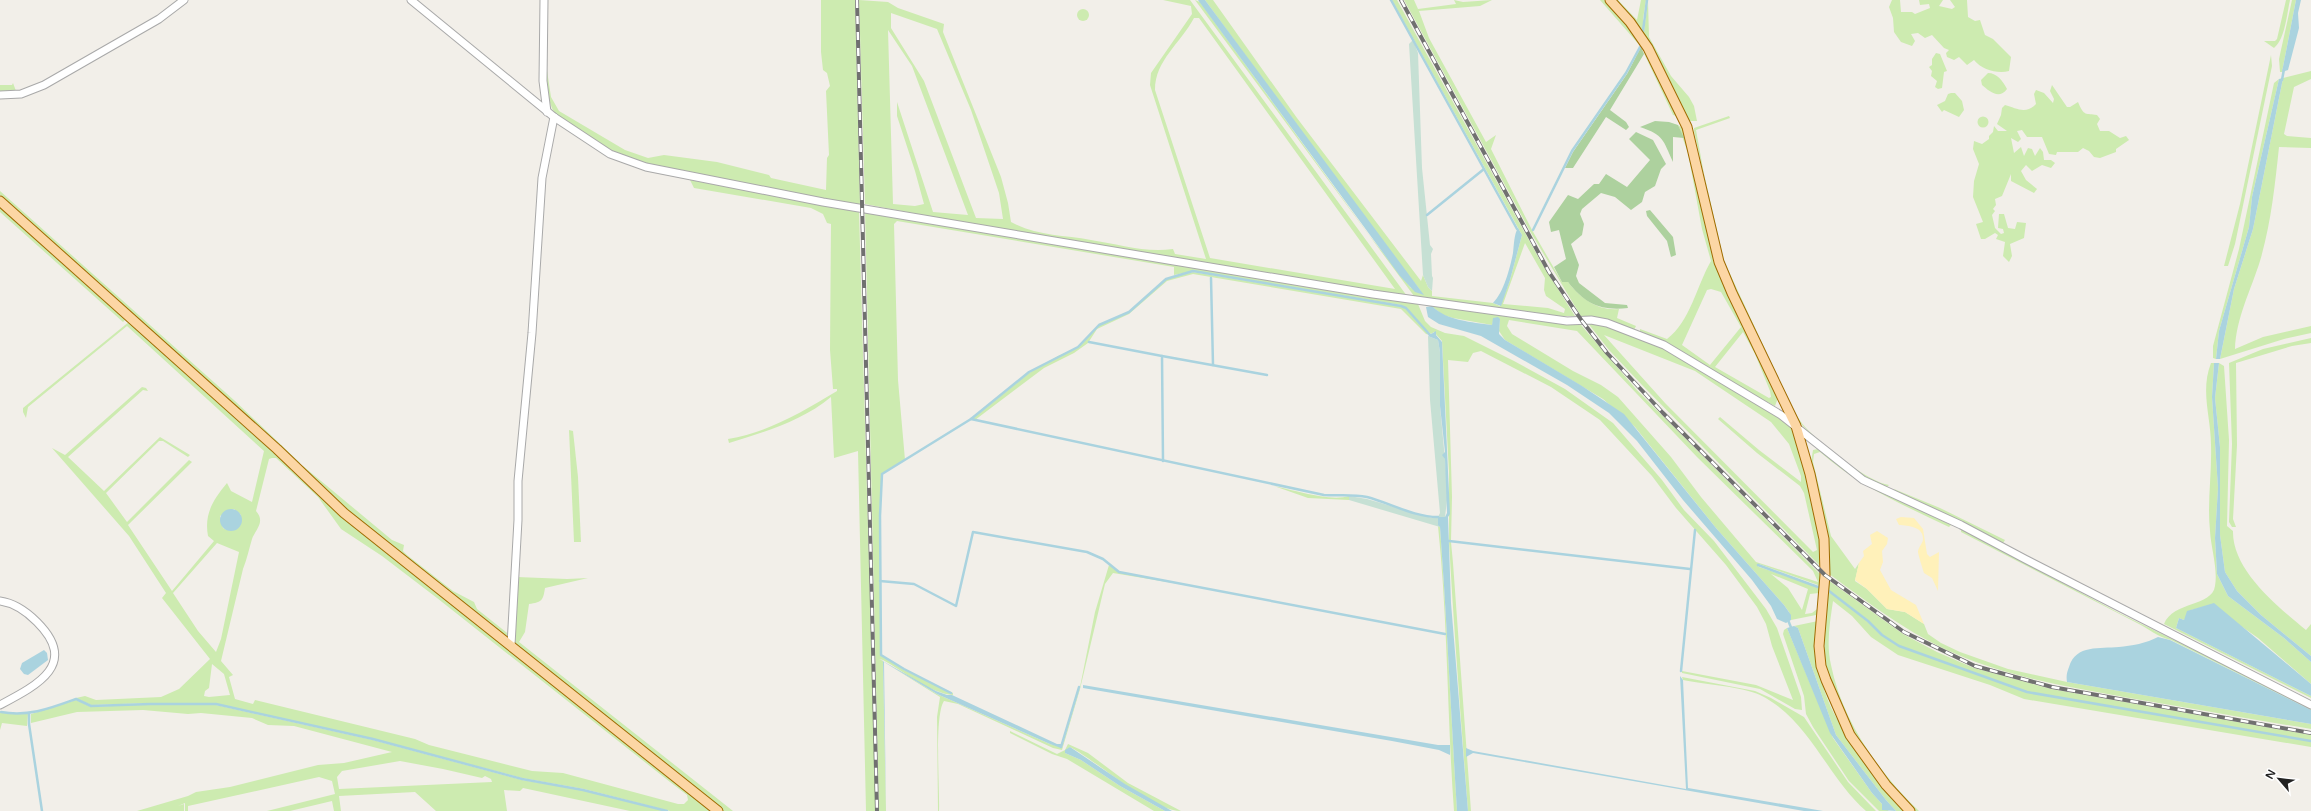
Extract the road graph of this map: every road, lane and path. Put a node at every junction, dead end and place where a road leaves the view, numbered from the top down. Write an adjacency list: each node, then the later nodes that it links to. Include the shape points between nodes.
1 (184, 0): 5 (street, via 159,19 44,85 21,94)
2 (411, 0): 6 (street)
3 (544, 0): 6 (street, via 543,81)
4 (1610, 0): 9 (main road, via 1630,22 1648,48 1687,127 1719,262)
5 (0, 94)
6 (547, 112): 7 (street)
7 (554, 117): 9 (street, via 602,150 621,159 700,179 1372,294 1567,321 1591,320 1608,323 1664,345); 11 (street, via 542,178 532,333 518,480)
8 (0, 201): 11 (main road, via 277,449 344,513)
9 (1796, 426): 13 (street, via 1844,466 1873,485 1962,525); 15 (main road, via 1810,474 1824,539 1825,575 1819,646 1821,666 1850,735 1886,785)
10 (0, 601): 12 (street, via 11,602 32,618 46,632 56,652 54,664 35,684)
11 (511, 645): 14 (main road)
12 (0, 705)
13 (2311, 705)
14 (718, 811)
15 (1910, 811)

